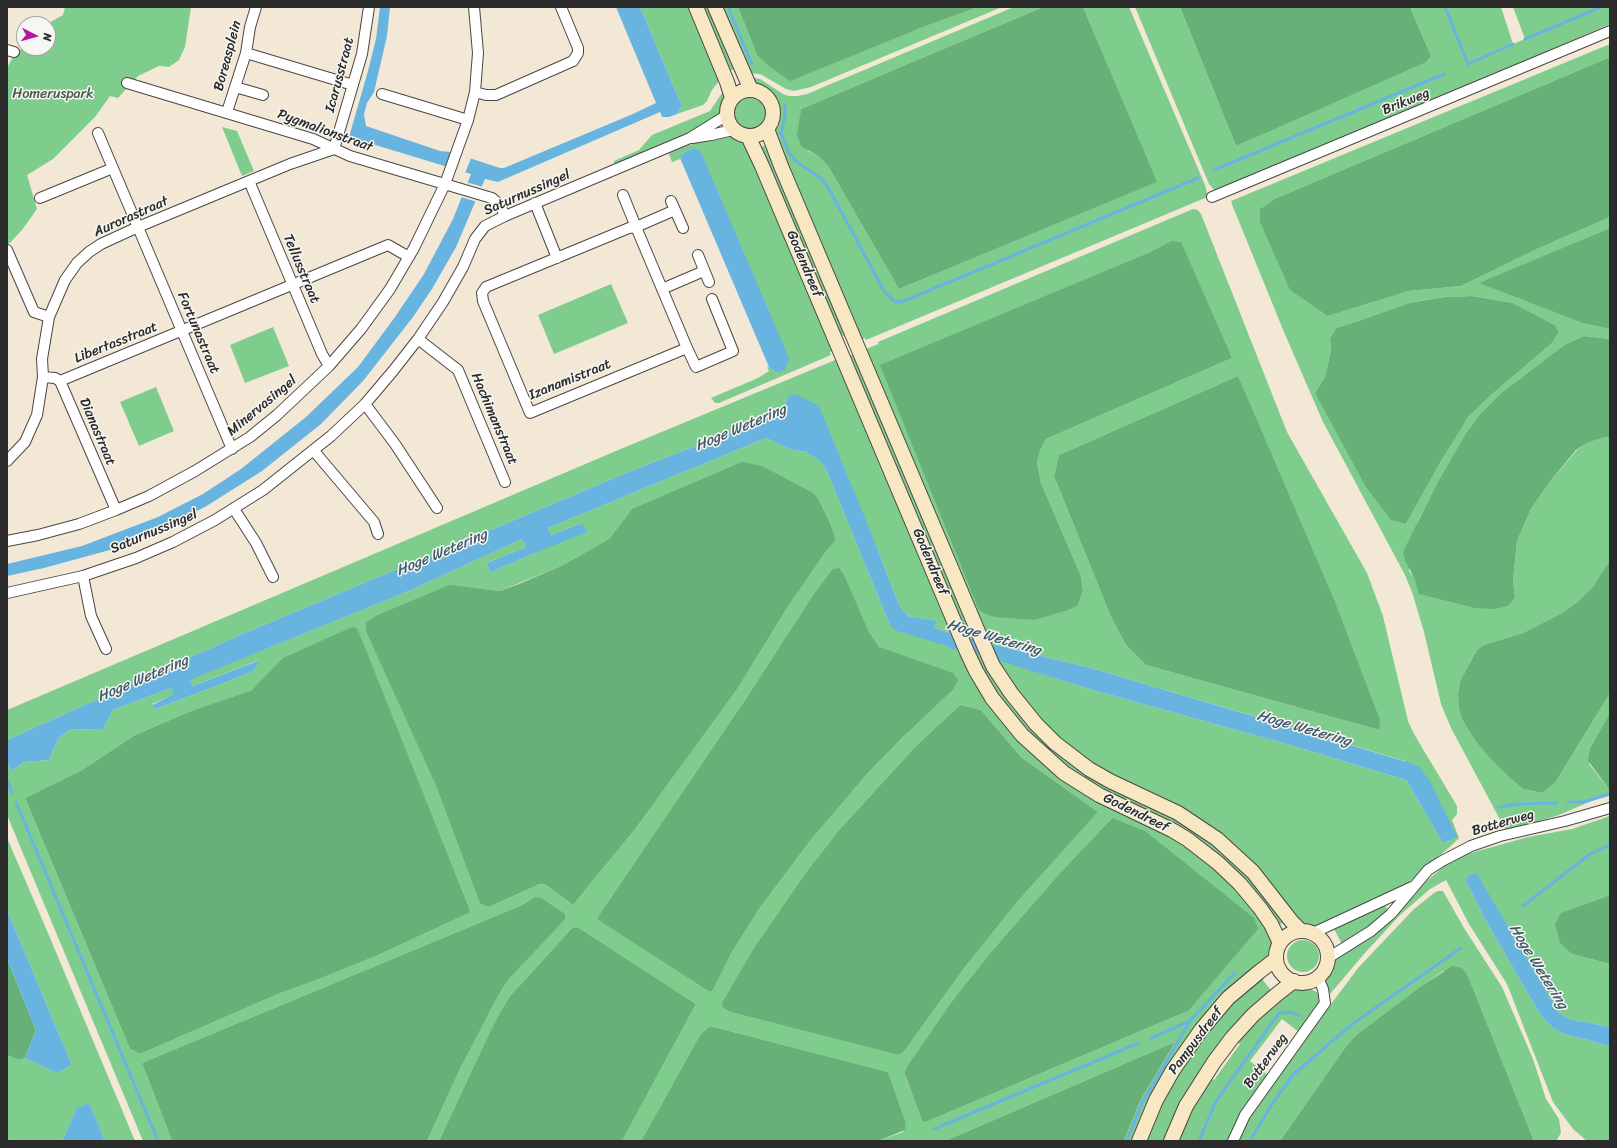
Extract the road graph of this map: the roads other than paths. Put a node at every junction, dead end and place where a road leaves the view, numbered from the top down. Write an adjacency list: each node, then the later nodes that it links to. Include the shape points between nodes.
1 (256, 7): 8 (street, Boreasplein)
2 (369, 7): 10 (street, Icarusstraat, via 362,54)
3 (474, 7): 13 (street, Minervasingel, via 478,53)
4 (560, 7): 13 (street, via 578,48 573,61 496,95)
5 (696, 7): 16 (main road)
6 (715, 7): 12 (main road)
7 (1610, 31): 30 (street, Brikweg)
8 (246, 53): 10 (street); 11 (street, Boreasplein)
9 (127, 83): 17 (street, Pygmalionstraat)
10 (353, 85): 25 (street, Icarusstraat)
11 (235, 87): 15 (street); 17 (street, Boreasplein)
12 (751, 90): 16 (main road, via 738,92); 20 (main road, via 763,94 771,104 773,117)
13 (475, 92): 19 (street, Minervasingel)
14 (382, 94): 19 (street)
15 (263, 95)
16 (732, 98): 18 (main road)
17 (227, 112): 25 (street, Pygmalionstraat, via 313,139)
18 (727, 115): 21 (main road); 24 (street, Saturnussingel)
19 (468, 120): 28 (street, Minervasingel)
20 (767, 129): 23 (main road, via 758,135); 69 (main road, Godendreef, via 979,634 1011,693 1036,724 1072,757 1115,784 1178,813 1217,839 1253,872 1292,922)
21 (733, 130): 23 (main road); 24 (street, Saturnussingel)
22 (98, 133): 26 (street, Fortunastraat)
23 (748, 136): 70 (main road, Godendreef, via 967,652 992,698 1022,735 1064,773 1099,795 1172,830 1206,853 1251,897 1271,924)
24 (690, 138): 32 (street, Saturnussingel)
25 (334, 149): 27 (street, Aurorastraat); 28 (street, Pygmalionstraat)
26 (113, 168): 31 (street); 35 (street, Fortunastraat)
27 (249, 181): 35 (street, Aurorastraat); 43 (street, Tellusstraat)
28 (445, 184): 33 (street, Pygmalionstraat, via 492,198 500,205); 39 (street, Minervasingel)
29 (623, 194): 34 (street)
30 (1212, 197)
31 (40, 198)
32 (535, 203): 33 (street, Saturnussingel); 40 (street)
33 (505, 216): 48 (street, Saturnussingel, via 485,226 478,235 463,267)
34 (636, 227): 36 (street, Izanamistraat, via 673,206); 40 (street, Izanamistraat); 44 (street)
35 (138, 228): 46 (street, Aurorastraat, via 101,244 77,263 65,280); 47 (street, Fortunastraat)
36 (682, 228)
37 (7, 250): 46 (street, via 34,312)
38 (698, 255): 41 (street)
39 (409, 257): 43 (street, Libertasstraat, via 388,245); 50 (street, Minervasingel, via 361,329)
40 (557, 258): 49 (street, Izanamistraat, via 486,288 482,293 483,301 530,413)
41 (704, 271): 42 (street); 44 (street)
42 (709, 282)
43 (292, 285): 47 (street, Libertasstraat); 50 (street, Tellusstraat)
44 (662, 289): 49 (street)
45 (712, 300): 49 (street, via 734,351 696,367)
46 (49, 317): 51 (street, Aurorastraat, via 42,359)
47 (182, 331): 52 (street, Libertasstraat); 54 (street, Fortunastraat)
48 (418, 339): 53 (street, Saturnussingel); 57 (street, Hachimanstraat, via 458,370)
49 (687, 348)
50 (329, 366): 54 (street, Minervasingel, via 277,415)
51 (43, 377): 52 (street); 56 (street, Aurorastraat, via 40,403 32,428 25,442)
52 (60, 381): 60 (street, Dianastraat)
53 (366, 404): 55 (street, Saturnussingel); 58 (street)
54 (232, 449): 60 (street, Minervasingel, via 149,496)
55 (314, 451): 59 (street, Saturnussingel); 61 (street, via 374,522)
56 (7, 461)
57 (505, 482)
58 (437, 508)
59 (234, 509): 63 (street, Saturnussingel, via 173,542 136,558); 64 (street, via 256,543)
60 (116, 510): 62 (street, Minervasingel, via 79,524 38,535)
61 (378, 534)
62 (8, 537)
63 (82, 576): 65 (street, Saturnussingel); 66 (street, via 91,616)
64 (273, 578)
65 (7, 593)
66 (106, 649)
67 (1610, 808): 68 (street, Botterweg, via 1471,846 1428,870)
68 (1414, 886): 69 (street, Botterweg); 72 (street, Botterweg, via 1371,931)
69 (1307, 932): 70 (main road, via 1293,932); 72 (main road, via 1320,937 1325,943)
70 (1280, 943): 71 (main road)
71 (1276, 958): 74 (main road, via 1285,976); 75 (main road, Pampusdreef, via 1228,998 1201,1030 1156,1100)
72 (1328, 958): 73 (main road)
73 (1318, 978): 74 (main road, via 1302,983); 77 (street, Botterweg, via 1325,1003 1245,1115)
74 (1294, 981): 76 (main road, Pampusdreef, via 1253,1015 1227,1044 1199,1083)
75 (1139, 1141)
76 (1171, 1141)
77 (1233, 1141)

